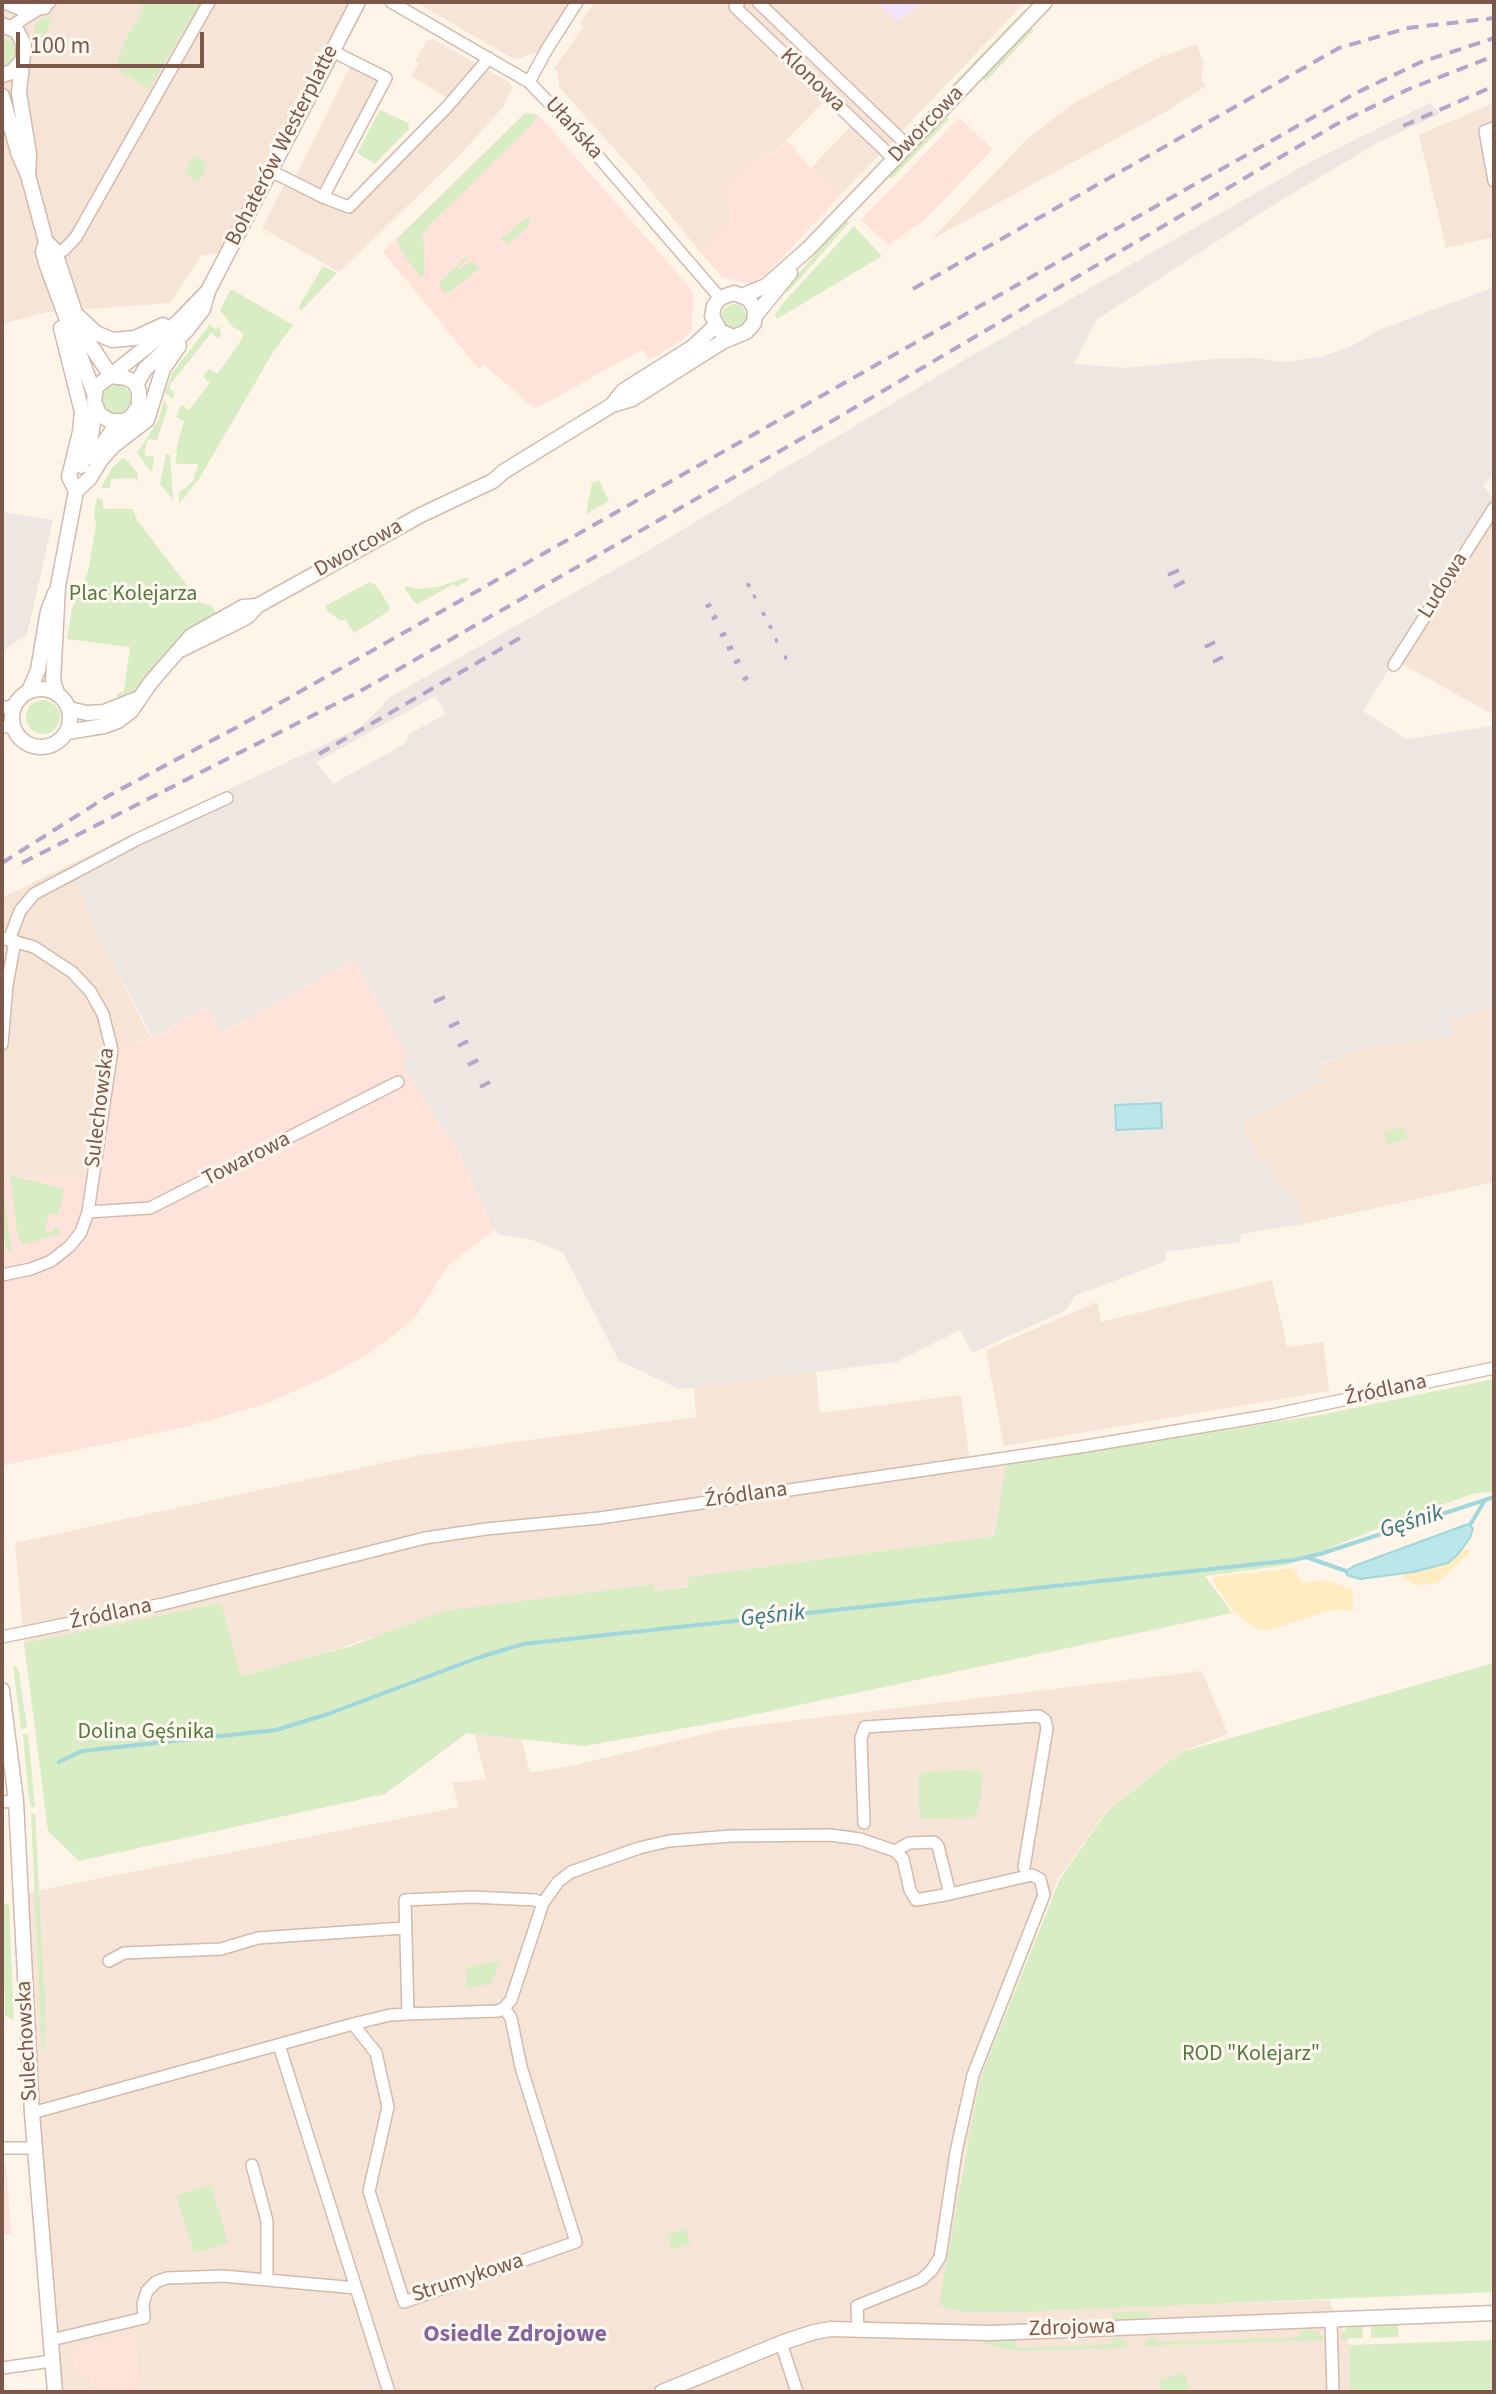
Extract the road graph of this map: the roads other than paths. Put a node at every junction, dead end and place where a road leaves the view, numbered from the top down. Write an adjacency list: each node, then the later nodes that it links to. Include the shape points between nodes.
1 (209, 2): 24 (street, via 71,245)
2 (358, 2): 11 (street, Bohaterów Westerplatte)
3 (391, 2): 12 (street, Ułańska)
4 (577, 2): 15 (street)
5 (739, 2): 19 (street, Klonowa, via 735,7)
6 (758, 2): 18 (street, Klonowa)
7 (1045, 2): 18 (street, Dworcowa)
8 (4, 3): 9 (street, via 23,9); 10 (street)
9 (47, 5): 10 (street)
10 (6, 26): 13 (street, via 22,38)
11 (332, 51): 20 (street, Bohaterów Westerplatte); 23 (street, via 386,78)
12 (489, 58): 15 (street, Ułańska); 23 (street, via 349,207)
13 (22, 61): 14 (street); 21 (street, via 19,93)
14 (2, 75)
15 (529, 82): 29 (street, Ułańska)
16 (2, 96): 21 (street)
17 (1494, 128): 22 (street, via 1485,131)
18 (908, 146): 19 (street, Dworcowa)
19 (894, 159): 25 (street, Dworcowa)
20 (269, 170): 23 (street); 26 (street, Bohaterów Westerplatte)
21 (28, 175): 24 (street)
22 (1494, 181)
23 (323, 197)
24 (50, 247): 28 (street, via 43,252); 30 (street)
25 (809, 248): 27 (street, Dworcowa, via 766,286); 32 (street, Dworcowa)
26 (208, 291): 31 (street, Bohaterów Westerplatte); 34 (street, Bohaterów Westerplatte, via 203,309)
27 (744, 295): 29 (street); 32 (street)
28 (57, 297): 38 (street); 41 (street, via 54,305 82,412 69,477)
29 (720, 298): 33 (street, via 712,311)
30 (74, 311): 31 (street, via 96,333 112,340 135,338); 36 (street)
31 (188, 312): 36 (street, Bohaterów Westerplatte)
32 (755, 316): 35 (street, via 746,332)
33 (715, 326): 35 (street); 39 (street, Dworcowa, via 693,347 623,391)
34 (186, 331): 37 (street, Bohaterów Westerplatte, via 151,362); 41 (street, via 163,369 147,420 105,454)
35 (733, 337): 39 (street, Dworcowa, via 632,399)
36 (111, 376): 37 (street); 38 (street, via 100,382)
37 (136, 385): 40 (street, via 139,406)
38 (95, 400): 40 (street, via 110,421); 41 (street)
39 (612, 405): 47 (street, Dworcowa, via 493,481 191,636)
40 (124, 421): 41 (street, via 103,442)
41 (77, 487): 43 (street)
42 (1494, 508): 44 (street, Ludowa)
43 (58, 586): 45 (street); 46 (street, via 53,681)
44 (1394, 665)
45 (29, 691): 46 (street); 48 (street)
46 (57, 693): 49 (street)
47 (140, 697): 49 (street, Dworcowa, via 104,712); 51 (street, Dworcowa, via 118,721)
48 (8, 706): 50 (street)
49 (69, 709): 51 (street)
50 (8, 727): 51 (street, via 39,747 57,742)
51 (67, 732)
52 (227, 798): 53 (street, via 34,894 20,911)
53 (9, 940): 54 (street); 56 (street, Sulechowska, via 34,947 72,972 90,991 109,1033 112,1050)
54 (2, 1044)
55 (398, 1082): 56 (street, Towarowa, via 150,1208)
56 (88, 1212): 57 (street, Sulechowska, via 81,1232 61,1255)
57 (2, 1275)
58 (1494, 1368): 59 (street, Źródlana, via 1272,1415 1080,1447 600,1518 425,1538 174,1601)
59 (2, 1637)
60 (2, 1690): 61 (street, Sulechowska)
61 (9, 1802): 73 (street, Sulechowska)
62 (864, 1823): 64 (street, via 865,1727 1039,1716 1047,1728)
63 (895, 1851): 65 (street, via 903,1859 916,1900); 65 (street, via 909,1843 936,1844); 66 (street, via 830,1835 669,1841 571,1872)
64 (1024, 1867)
65 (950, 1894): 81 (street, via 1025,1875 1036,1876 1043,1890 973,2075 940,2257 921,2280 857,2306)
66 (543, 1903): 67 (street, via 472,1897 405,1900); 69 (street)
67 (404, 1928): 68 (street, via 258,1938 221,1949 124,1953); 70 (street)
68 (109, 1961)
69 (504, 2008): 70 (street); 71 (street, Strumykowa, via 576,2242 404,2302 369,2191 388,2107 376,2053)
70 (408, 2014): 71 (street)
71 (353, 2024): 72 (street)
72 (279, 2045): 73 (street); 78 (street)
73 (32, 2113): 75 (street, Sulechowska)
74 (2, 2148): 75 (street)
75 (34, 2148): 82 (street, Sulechowska)
76 (252, 2165): 77 (street, via 267,2221)
77 (267, 2279): 78 (street); 82 (street, via 167,2278 147,2291 144,2318)
78 (356, 2288): 87 (street)
79 (1494, 2313): 80 (street, Zdrojowa)
80 (1331, 2320): 81 (street, Zdrojowa, via 990,2333); 90 (street)
81 (858, 2328): 83 (street, Zdrojowa, via 814,2332)
82 (51, 2340): 84 (street, Sulechowska)
83 (781, 2343): 88 (street, Zdrojowa); 89 (street)
84 (52, 2361): 85 (street); 86 (street, Sulechowska)
85 (2, 2368)
86 (55, 2392)
87 (389, 2392)
88 (662, 2392)
89 (797, 2392)
90 (1333, 2392)

